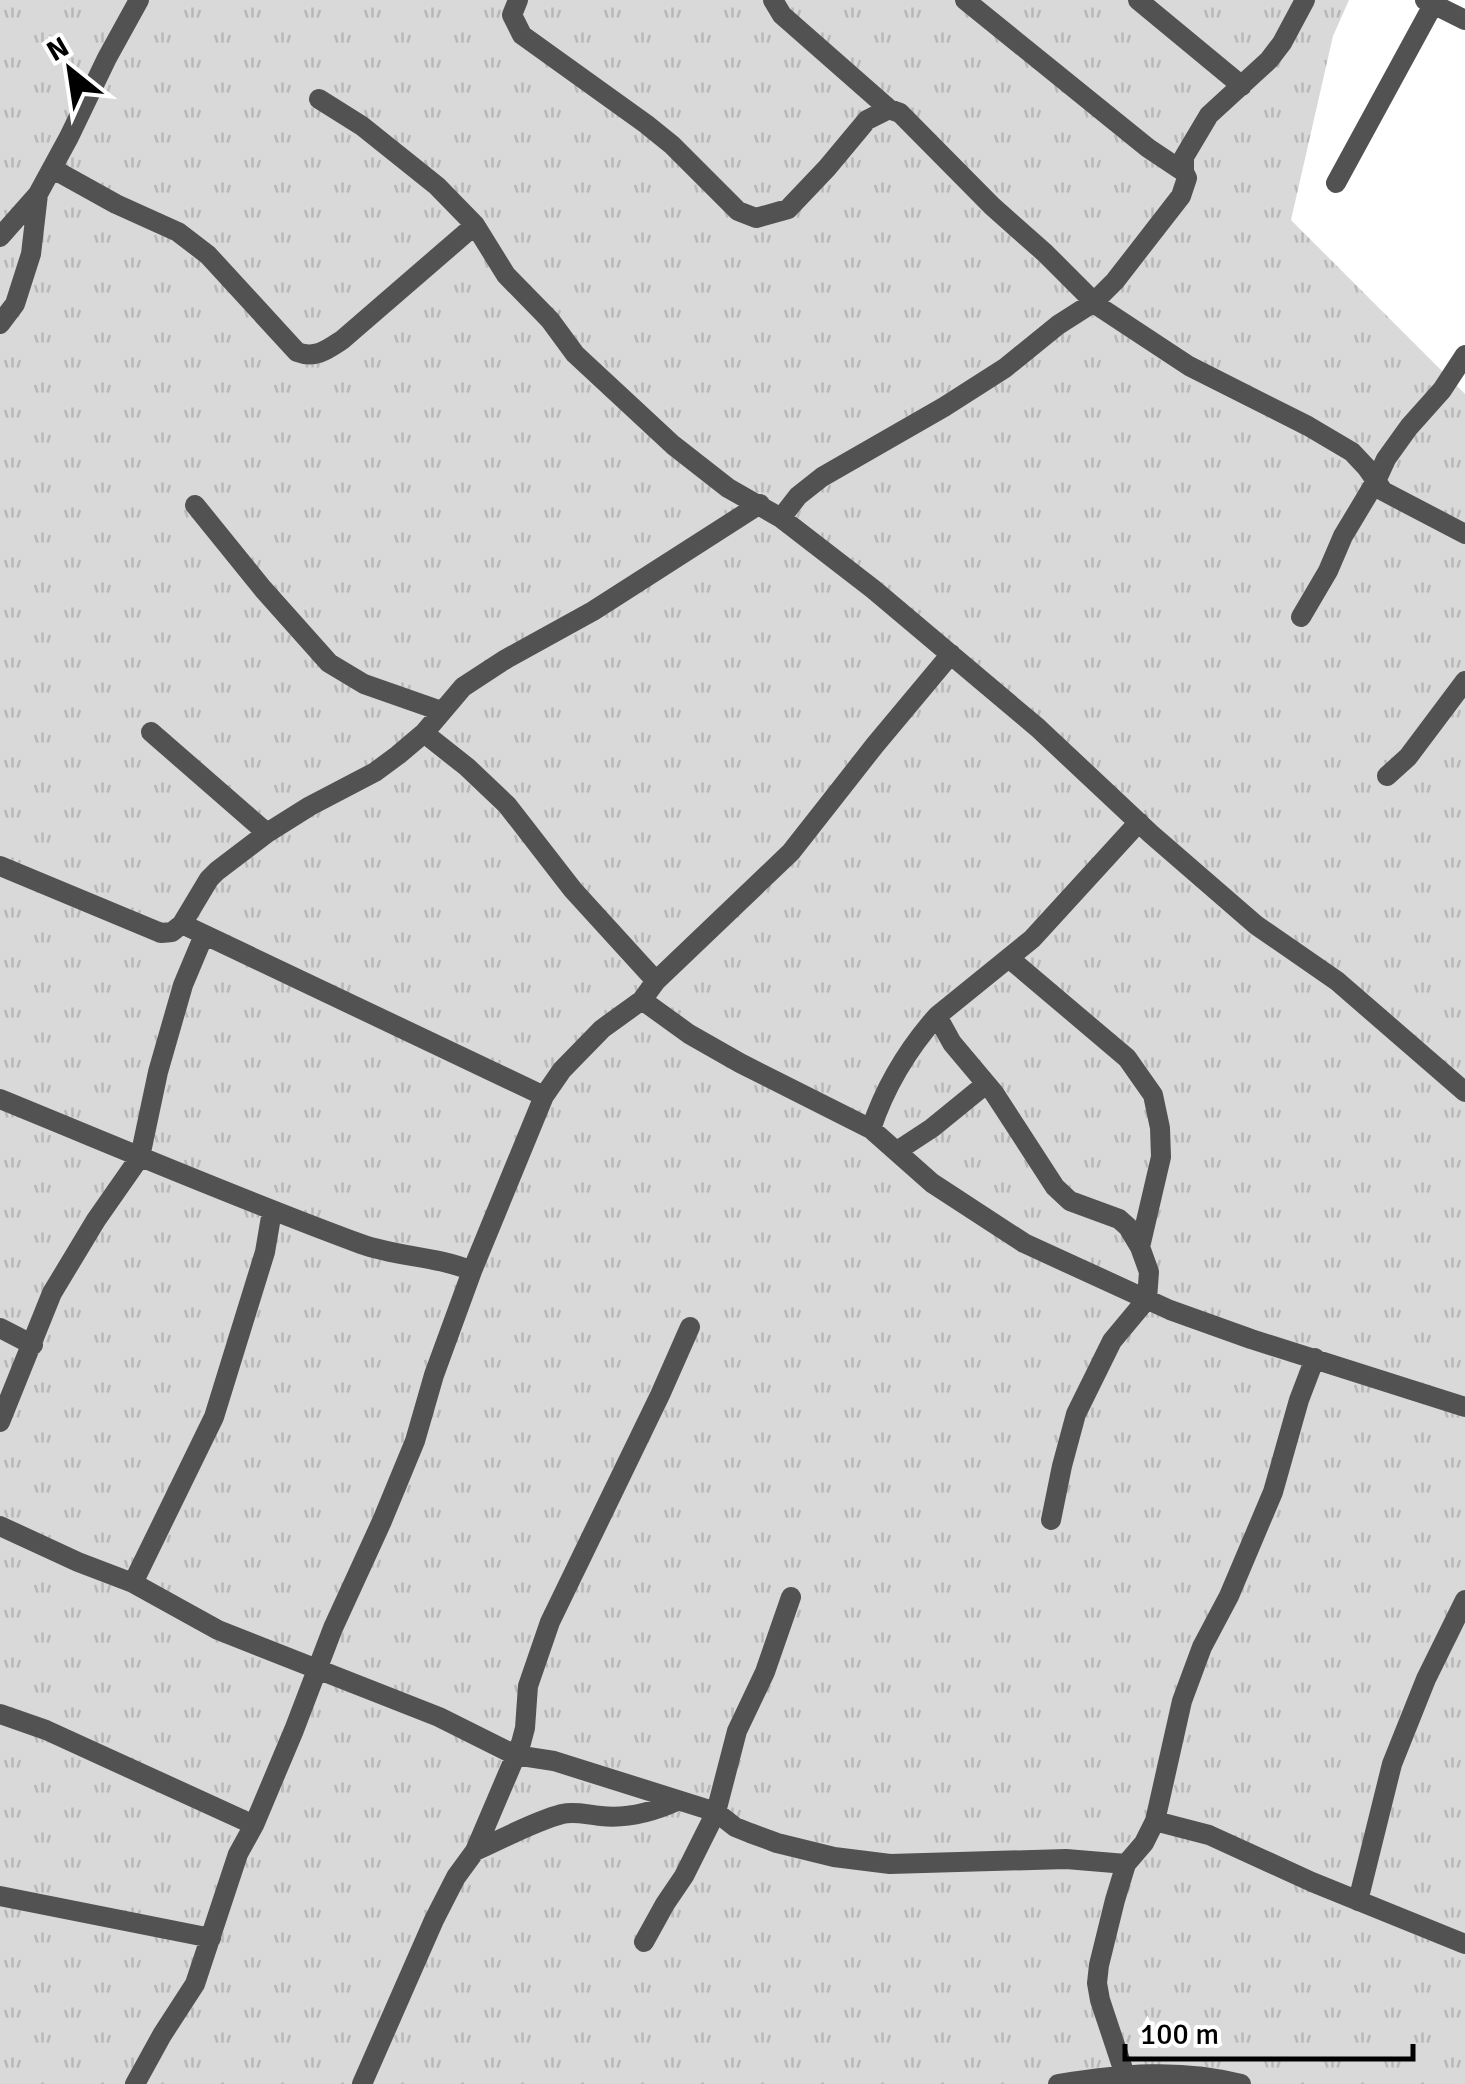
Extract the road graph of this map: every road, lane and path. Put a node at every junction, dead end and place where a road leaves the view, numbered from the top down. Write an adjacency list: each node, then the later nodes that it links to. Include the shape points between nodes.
1 (139, 0): 12 (street)
2 (518, 0): 11 (street, via 512,15 522,34 646,124 738,211 756,218 788,209 867,120)
3 (773, 0): 11 (street)
4 (965, 0): 13 (street)
5 (1138, 0): 9 (street)
6 (1305, 0): 9 (street, via 1282,43)
7 (1429, 2): 8 (street); 14 (street)
8 (1465, 20)
9 (1242, 86): 13 (street, via 1209,115 1184,157)
10 (319, 98): 16 (street, via 437,186)
11 (888, 109): 18 (street, via 900,113)
12 (52, 169): 15 (street); 16 (street, via 178,232 308,356 342,340)
13 (1184, 172): 18 (street, via 1181,196)
14 (1336, 183)
15 (38, 194): 17 (street); 19 (street, via 30,254 15,304)
16 (475, 225): 22 (street, via 506,275 596,375 673,445)
17 (0, 237)
18 (1094, 302): 21 (street, via 1189,366 1352,452); 24 (street, via 1005,368 822,478)
19 (0, 324)
20 (1465, 356): 21 (street, via 1397,442)
21 (1376, 481): 25 (street, via 1390,496); 26 (street)
22 (760, 504): 24 (street); 29 (street, via 506,659)
23 (194, 505): 29 (street, via 329,662 364,684)
24 (781, 518): 27 (street)
25 (1465, 534)
26 (1301, 617)
27 (951, 654): 33 (street); 39 (street, via 790,852)
28 (1465, 681): 32 (street)
29 (441, 711): 31 (street)
30 (151, 732): 34 (street)
31 (424, 733): 34 (street, via 375,772); 39 (street, via 507,804)
32 (1388, 776)
33 (1139, 822): 38 (street); 43 (street)
34 (267, 834): 36 (street, via 209,880)
35 (0, 866): 36 (street, via 161,933)
36 (182, 924): 37 (street)
37 (204, 934): 44 (street); 48 (street, via 178,1002)
38 (1010, 958): 41 (street); 50 (street, via 1126,1058 1153,1095 1161,1157)
39 (656, 981): 40 (street)
40 (642, 1000): 44 (street, via 602,1029); 46 (street, via 740,1063)
41 (937, 1016): 42 (street); 46 (street, via 898,1068)
42 (986, 1084): 47 (street); 50 (street, via 1062,1195 1120,1219)
43 (1465, 1092)
44 (544, 1096): 51 (street)
45 (0, 1098): 48 (street)
46 (871, 1128): 47 (street)
47 (897, 1151): 52 (street, via 932,1183 1024,1244)
48 (140, 1156): 49 (street); 55 (street, via 52,1293)
49 (272, 1211): 51 (street, via 387,1253); 61 (street, via 214,1417)
50 (1140, 1246): 52 (street, via 1149,1272)
51 (472, 1271): 64 (street, via 415,1441)
52 (1147, 1299): 56 (street); 59 (street, via 1112,1340 1076,1414)
53 (690, 1327): 66 (street, via 550,1622)
54 (0, 1328): 55 (street)
55 (32, 1345): 58 (street)
56 (1315, 1358): 57 (street); 69 (street, via 1274,1492 1182,1701)
57 (1465, 1406)
58 (0, 1422)
59 (1051, 1520)
60 (0, 1526): 61 (street)
61 (133, 1583): 64 (street, via 218,1630)
62 (791, 1597): 68 (street, via 738,1731)
63 (1465, 1600): 74 (street, via 1392,1764)
64 (318, 1668): 66 (street); 70 (street)
65 (0, 1714): 70 (street)
66 (515, 1754): 67 (street, via 554,1760); 71 (street)
67 (677, 1801): 68 (street); 71 (street, via 616,1818 562,1814)
68 (716, 1812): 72 (street, via 750,1833 834,1857 890,1864); 76 (street)
69 (1155, 1821): 72 (street); 74 (street, via 1209,1835)
70 (254, 1825): 75 (street)
71 (475, 1852): 80 (street, via 434,1920)
72 (1126, 1864): 78 (street, via 1097,1983)
73 (0, 1896): 75 (street)
74 (1358, 1900): 77 (street)
75 (211, 1938): 79 (street, via 195,1984)
76 (644, 1942)
77 (1465, 1944)
78 (1126, 2075): 81 (street); 82 (street, via 1184,2073)
79 (135, 2084)
80 (362, 2084)
81 (1058, 2084)
82 (1241, 2084)

